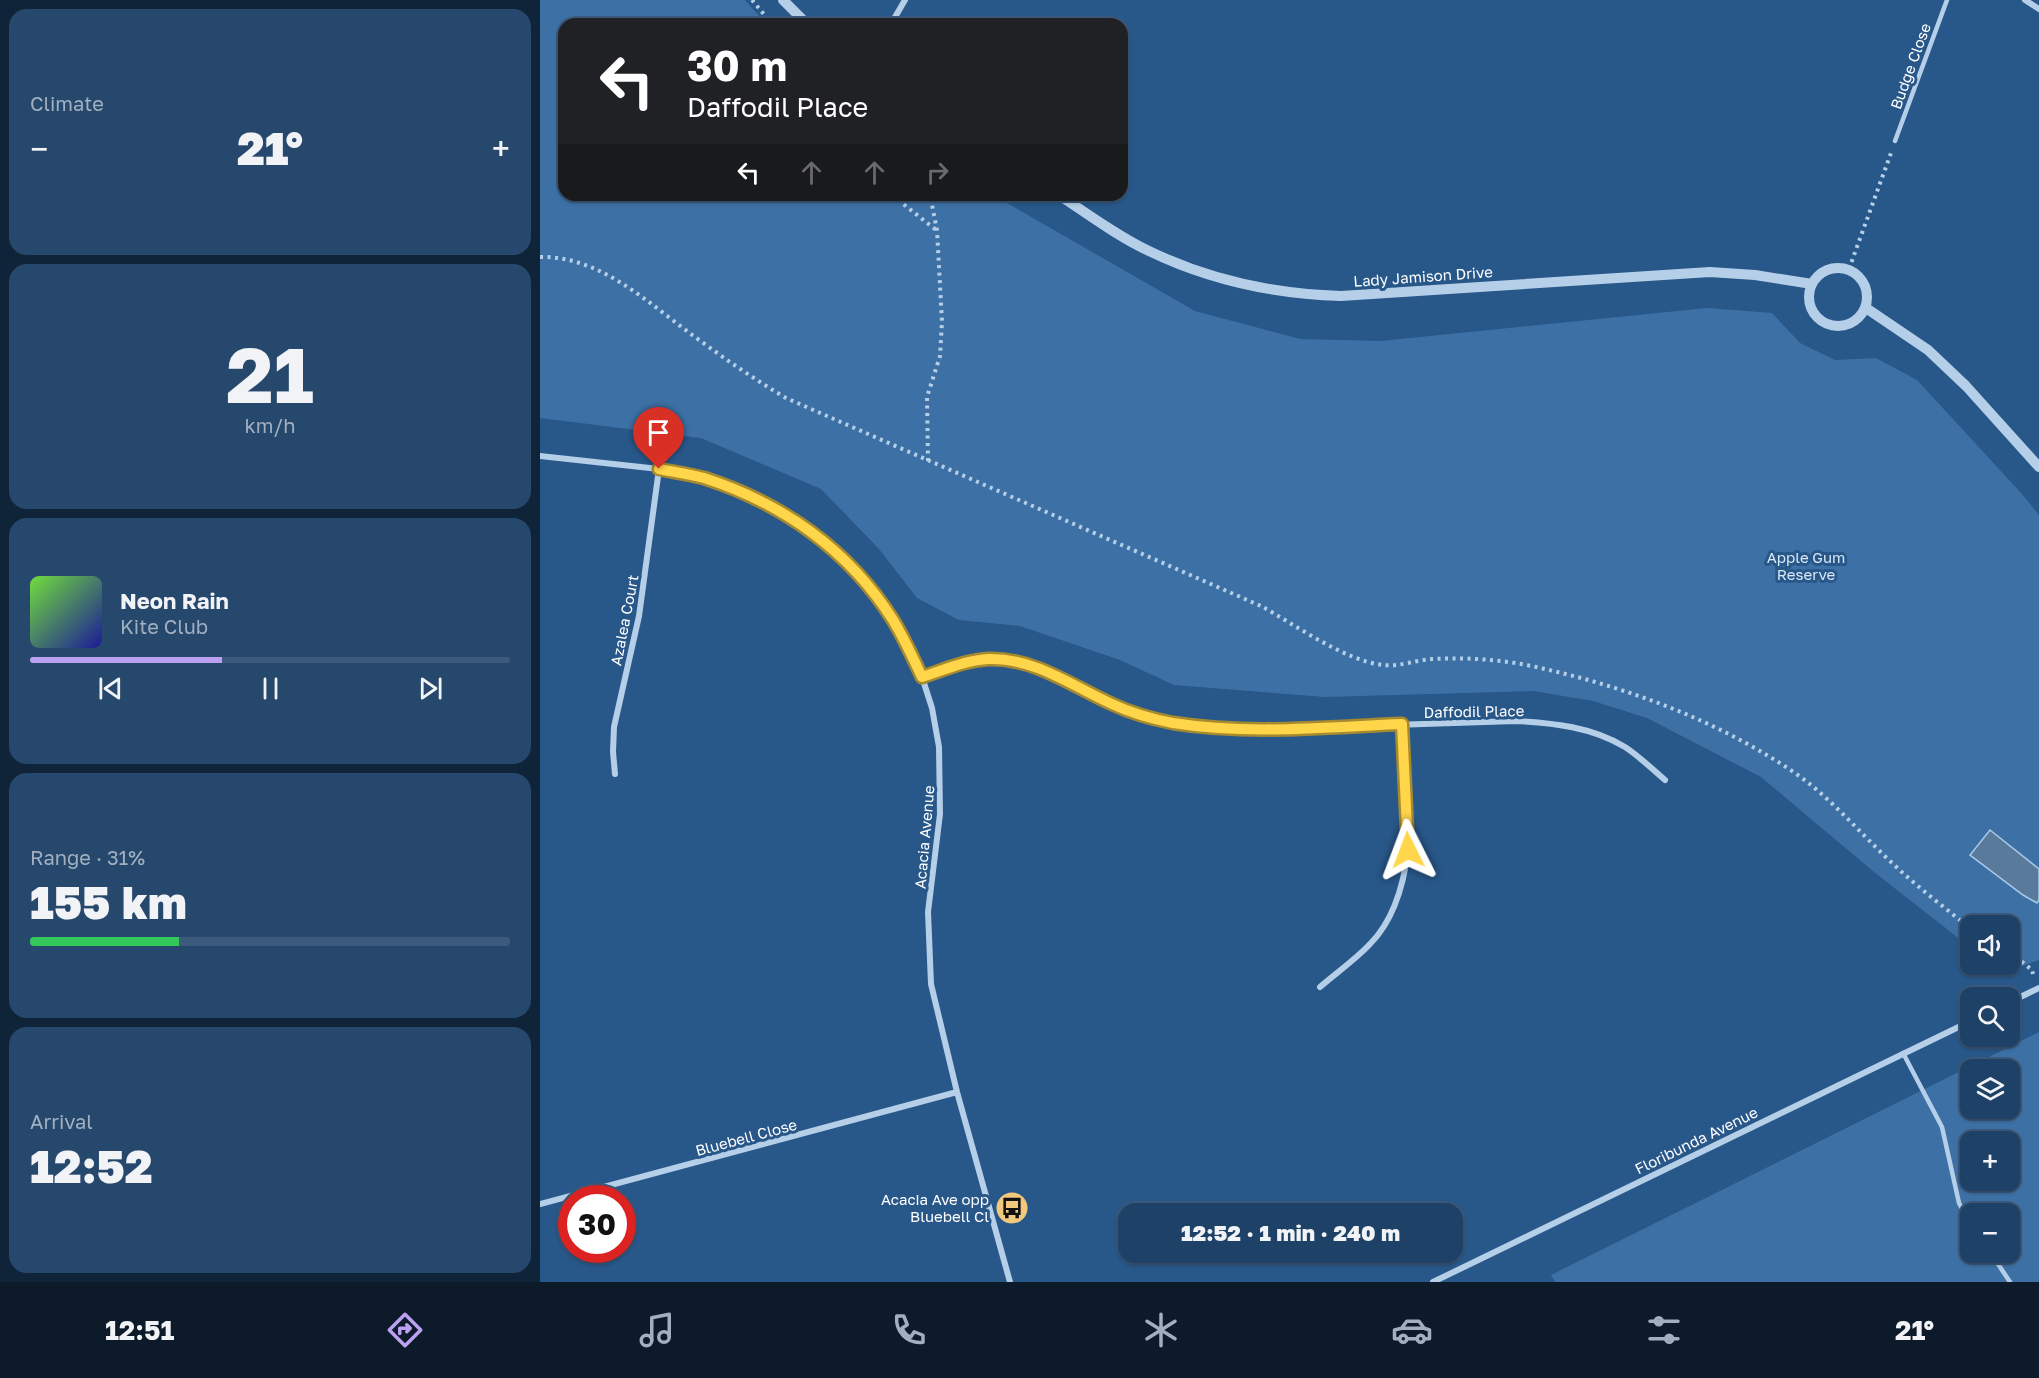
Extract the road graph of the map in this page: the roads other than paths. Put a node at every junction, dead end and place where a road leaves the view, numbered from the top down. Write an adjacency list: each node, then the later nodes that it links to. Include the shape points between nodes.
1 (783, 0): 6 (street)
2 (904, 0): 7 (street)
3 (1947, 0): 8 (lane, Budge Close)
4 (2025, 0): 5 (street)
5 (2039, 9)
6 (801, 18)
7 (894, 18)
8 (1895, 141)
9 (1068, 201): 10 (street, Lady Jamison Drive, via 1157,255 1228,282 1280,293 1341,296 1710,272)
10 (1812, 285): 11 (street, via 1831,268 1849,269 1863,281); 11 (street, via 1809,303 1827,324 1845,326)
11 (1866, 308): 13 (street, via 1928,350)
12 (540, 456): 14 (street, Acacia Avenue)
13 (2039, 467)
14 (659, 469): 15 (street, Acacia Avenue, via 701,478 751,496 822,540 873,591 894,621); 17 (street, Azalea Court, via 639,616 614,727)
15 (922, 677): 16 (street, Daffodil Place, via 971,661 1004,659 1054,674 1130,712 1173,723 1241,730); 24 (street, Acacia Avenue, via 932,708 941,782 928,912 931,984)
16 (1402, 724): 18 (street, Daffodil Place, via 1554,723 1612,740); 19 (street, via 1408,850 1400,892 1371,944)
17 (615, 774)
18 (1665, 780)
19 (1320, 987)
20 (2039, 988): 21 (street)
21 (2020, 997)
22 (1960, 1026): 23 (street, Floribunda Avenue)
23 (1903, 1053): 26 (lane, via 1942,1127); 29 (street, Floribunda Avenue)
24 (957, 1092): 25 (street, Bluebell Close); 28 (street, Acacia Avenue)
25 (540, 1204)
26 (1960, 1205)
27 (1997, 1263): 30 (lane)
28 (1010, 1282)
29 (1433, 1282)
30 (2010, 1282)

